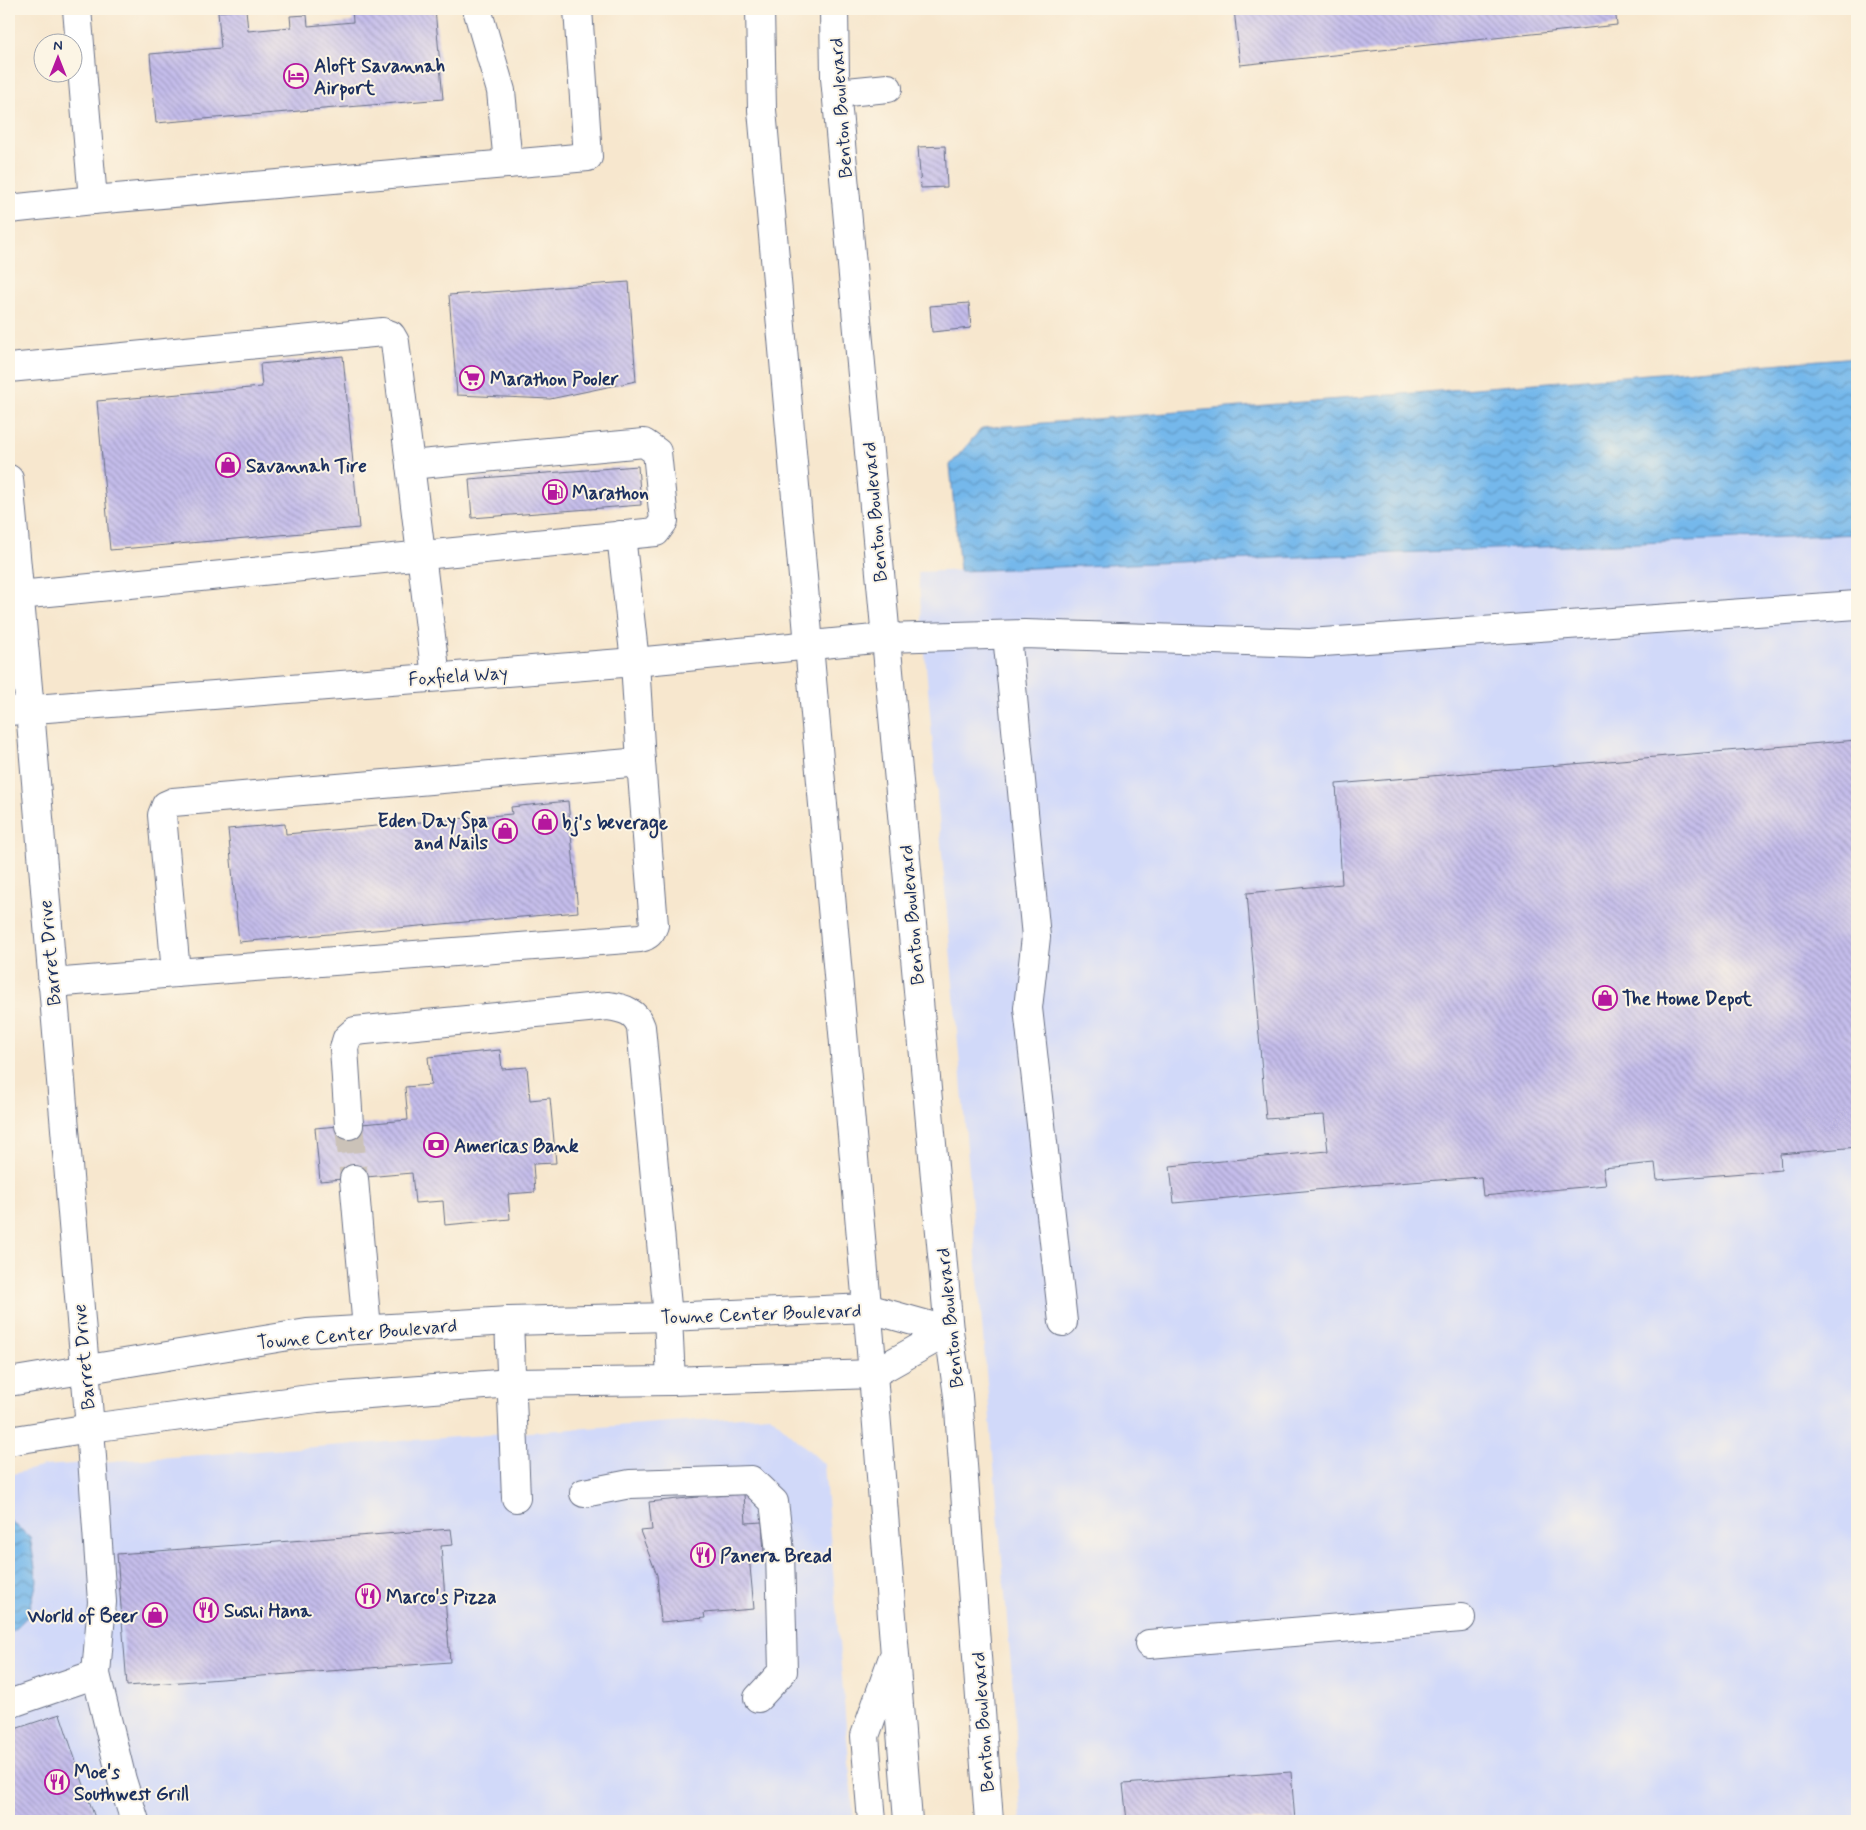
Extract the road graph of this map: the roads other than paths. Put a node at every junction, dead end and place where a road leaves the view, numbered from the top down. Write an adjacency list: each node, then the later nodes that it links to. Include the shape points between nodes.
1 (78, 9): 9 (street)
2 (477, 9): 8 (street, via 502,92)
3 (578, 9): 8 (street, via 588,157)
4 (760, 9): 20 (street, via 762,110)
5 (834, 9): 7 (street, Benton Boulevard)
6 (888, 88): 7 (street)
7 (837, 93): 19 (street, Benton Boulevard)
8 (508, 164): 9 (street)
9 (93, 200): 10 (street)
10 (9, 208)
11 (9, 368): 12 (street, via 383,332 391,335 395,342)
12 (410, 465): 14 (street, via 644,443 657,452 664,522 656,532); 15 (street)
13 (9, 478): 16 (street, Barret Drive)
14 (621, 535): 15 (street); 21 (street)
15 (420, 554): 16 (street); 22 (street)
16 (19, 595): 23 (street, Barret Drive)
17 (1857, 604): 18 (street, Foxfield Way, via 1309,643)
18 (1007, 635): 19 (street, Foxfield Way); 32 (street, via 1036,937 1028,1008)
19 (886, 638): 20 (street, Foxfield Way); 34 (street, Benton Boulevard)
20 (809, 646): 21 (street, Foxfield Way); 29 (street)
21 (635, 662): 22 (street, Foxfield Way); 24 (street)
22 (436, 677): 23 (street, Foxfield Way)
23 (19, 710): 26 (street, Barret Drive)
24 (641, 762): 25 (street, via 166,805 162,815); 25 (street, via 654,925 647,936)
25 (176, 973): 26 (street)
26 (52, 983): 35 (street, Barret Drive)
27 (348, 1125): 30 (street, via 344,1048 355,1031 608,1006 631,1012 641,1027)
28 (354, 1179): 33 (street)
29 (867, 1308): 30 (street, Towne Center Boulevard); 34 (street, Towne Center Boulevard); 36 (street)
30 (668, 1317): 31 (street, Towne Center Boulevard); 38 (street)
31 (508, 1320): 33 (street, Towne Center Boulevard); 39 (street)
32 (1063, 1322)
33 (367, 1329): 35 (street, Towne Center Boulevard, via 307,1333)
34 (949, 1331): 36 (street); 53 (street, Benton Boulevard, via 958,1396)
35 (84, 1368): 37 (street, Towne Center Boulevard); 40 (street, Barret Drive)
36 (873, 1374): 38 (street); 46 (street)
37 (9, 1382)
38 (671, 1382): 39 (street)
39 (511, 1383): 40 (street, via 317,1398); 43 (street)
40 (90, 1428): 41 (street); 47 (street, Barret Drive, via 102,1602)
41 (9, 1441)
42 (584, 1493): 48 (street, via 630,1484 751,1480 774,1502 780,1552 783,1671)
43 (516, 1498)
44 (1461, 1618): 45 (street)
45 (1149, 1644)
46 (895, 1651): 51 (street, via 865,1736); 52 (street)
47 (96, 1674): 49 (street); 50 (street, Barret Drive)
48 (758, 1698)
49 (9, 1704)
50 (135, 1821)
51 (872, 1821)
52 (908, 1821)
53 (989, 1821)

